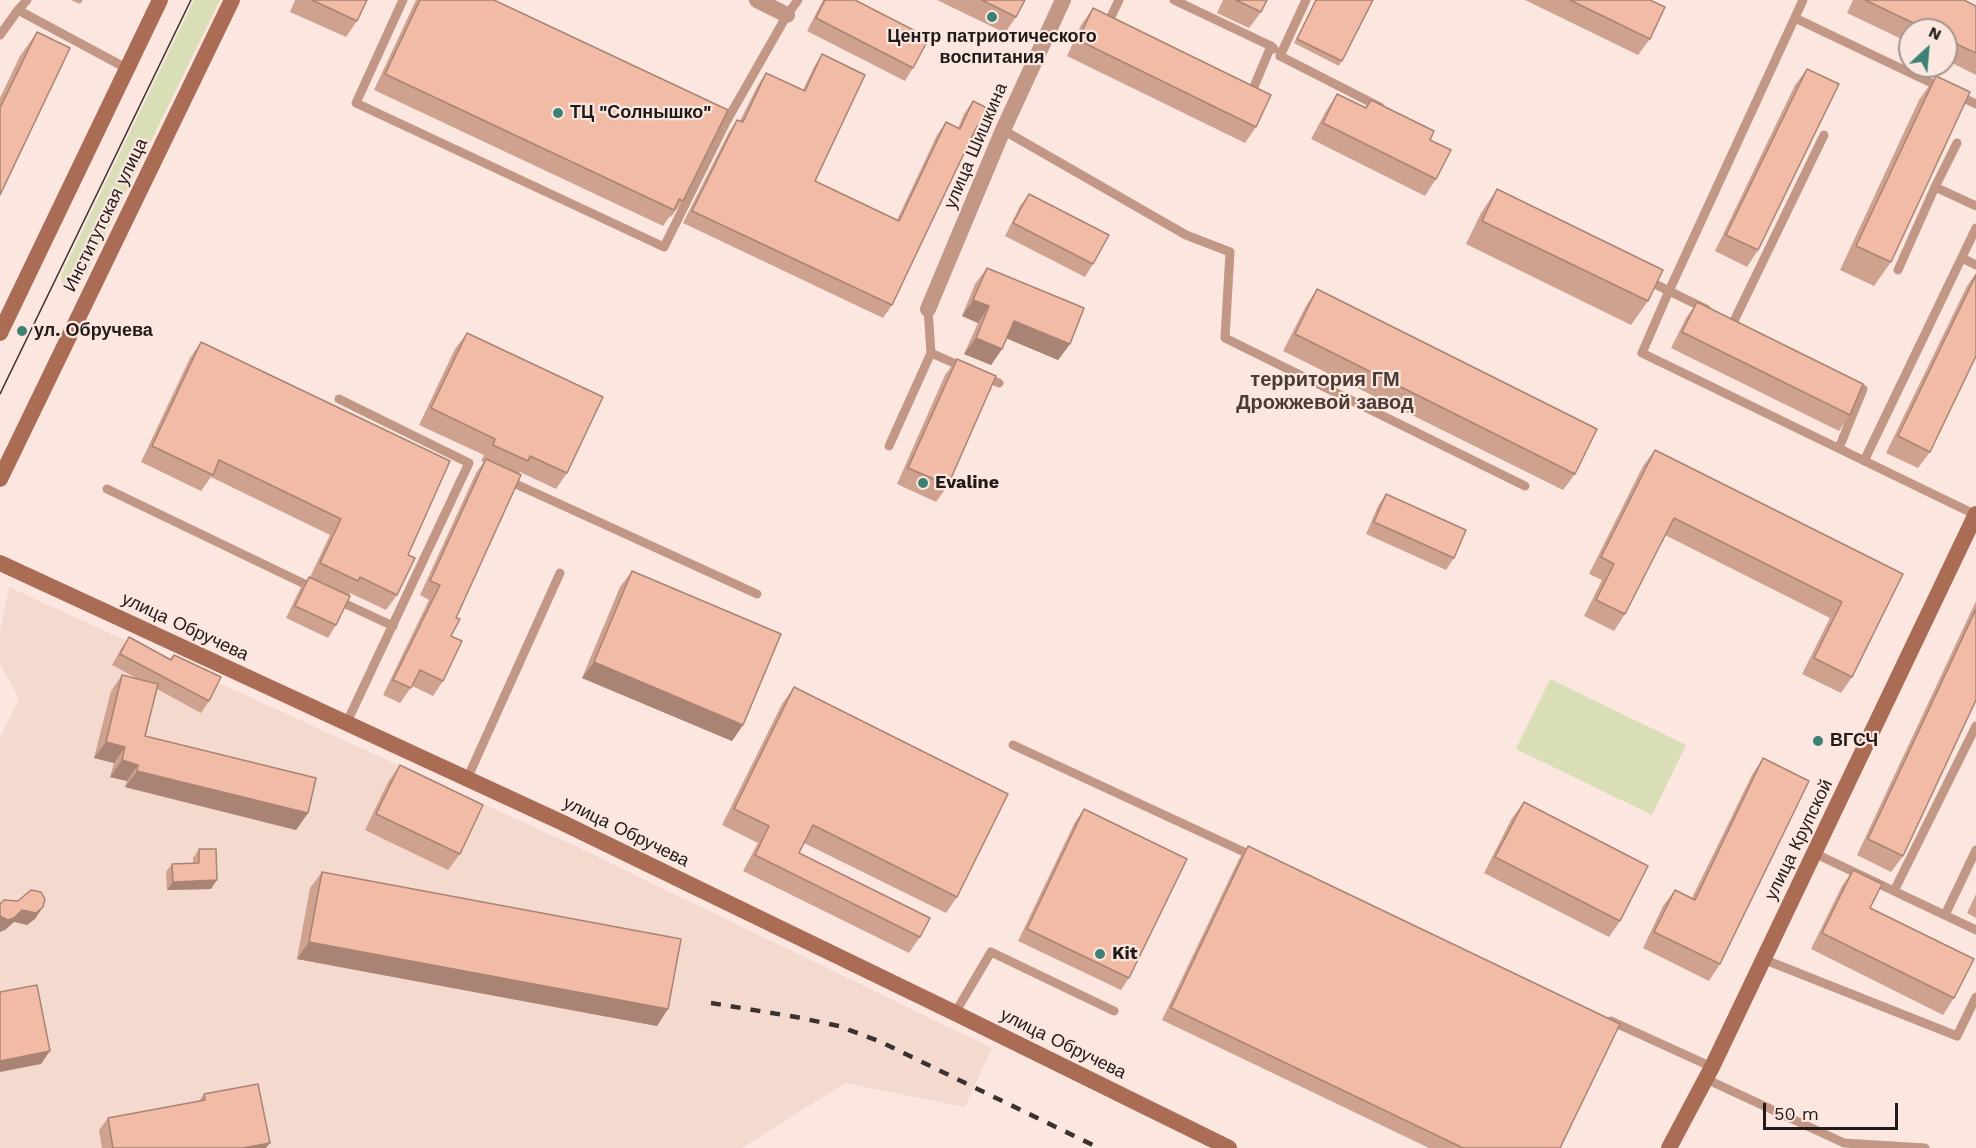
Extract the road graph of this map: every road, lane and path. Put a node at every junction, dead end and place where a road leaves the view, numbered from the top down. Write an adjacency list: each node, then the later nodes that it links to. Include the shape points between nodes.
1 (27, 0): 12 (lane)
2 (160, 0): 19 (main road)
3 (232, 0): 52 (main road, Институтская улица)
4 (403, 0): 24 (lane, via 356,103 664,247)
5 (757, 0): 13 (street)
6 (798, 0): 13 (lane)
7 (1063, 0): 25 (street, улица Шишкина)
8 (1119, 0): 15 (lane, via 1107,25)
9 (1174, 0): 17 (lane)
10 (1306, 0): 18 (lane)
11 (1803, 0): 14 (lane)
12 (18, 10): 16 (lane); 19 (lane)
13 (787, 15): 24 (lane)
14 (1795, 18): 21 (lane); 35 (lane)
15 (1118, 30)
16 (0, 35)
17 (1271, 46): 18 (lane); 20 (lane, via 1251,94)
18 (1281, 56): 22 (lane)
19 (126, 68): 41 (main road)
20 (1240, 89)
21 (1976, 104)
22 (1392, 113)
23 (715, 116): 24 (lane)
24 (726, 122)
25 (1003, 130): 36 (street, улица Шишкина); 53 (lane, via 1186,235 1230,252 1225,338)
26 (1824, 135): 39 (lane)
27 (1957, 143): 28 (lane)
28 (1935, 187): 29 (lane); 33 (lane)
29 (1976, 206)
30 (1976, 228): 31 (lane)
31 (1962, 258): 32 (lane); 48 (lane)
32 (1976, 265)
33 (1898, 270)
34 (1638, 276): 35 (lane)
35 (1669, 291): 37 (lane); 47 (lane, via 1642,353)
36 (928, 309): 42 (lane)
37 (1712, 312)
38 (1722, 318): 39 (lane)
39 (1733, 323): 40 (lane)
40 (1743, 328)
41 (0, 333)
42 (931, 353): 44 (lane); 46 (lane)
43 (1843, 379): 47 (lane, via 1863,389)
44 (999, 383)
45 (339, 399): 49 (lane)
46 (889, 446)
47 (1839, 448): 48 (lane)
48 (1864, 461): 55 (lane)
49 (469, 463): 50 (lane); 59 (lane)
50 (480, 468)
51 (501, 477): 58 (lane)
52 (0, 479)
53 (1525, 486)
54 (107, 489): 59 (lane)
55 (1976, 515): 65 (main road, улица Крупской)
56 (0, 563): 60 (main road, улица Обручева)
57 (560, 573): 63 (lane)
58 (757, 594)
59 (393, 626): 60 (lane)
60 (347, 722): 63 (main road, улица Обручева)
61 (1976, 726): 67 (lane)
62 (1013, 745): 66 (lane)
63 (467, 779): 73 (main road, улица Обручева)
64 (1976, 850): 68 (lane)
65 (1814, 853): 67 (lane); 70 (main road, улица Крупской)
66 (1260, 859)
67 (1894, 891): 68 (lane)
68 (1944, 915): 69 (lane)
69 (1976, 930)
70 (1763, 959): 71 (lane, via 1957,1036); 75 (main road, улица Крупской)
71 (1976, 997)
72 (1114, 1011): 73 (lane, via 992,952)
73 (955, 1012): 77 (main road, улица Обручева)
74 (1604, 1018): 75 (lane)
75 (1709, 1073): 76 (lane); 78 (main road, улица Крупской)
76 (1843, 1146): 79 (lane)
77 (1229, 1148)
78 (1669, 1148)
79 (1925, 1148)

